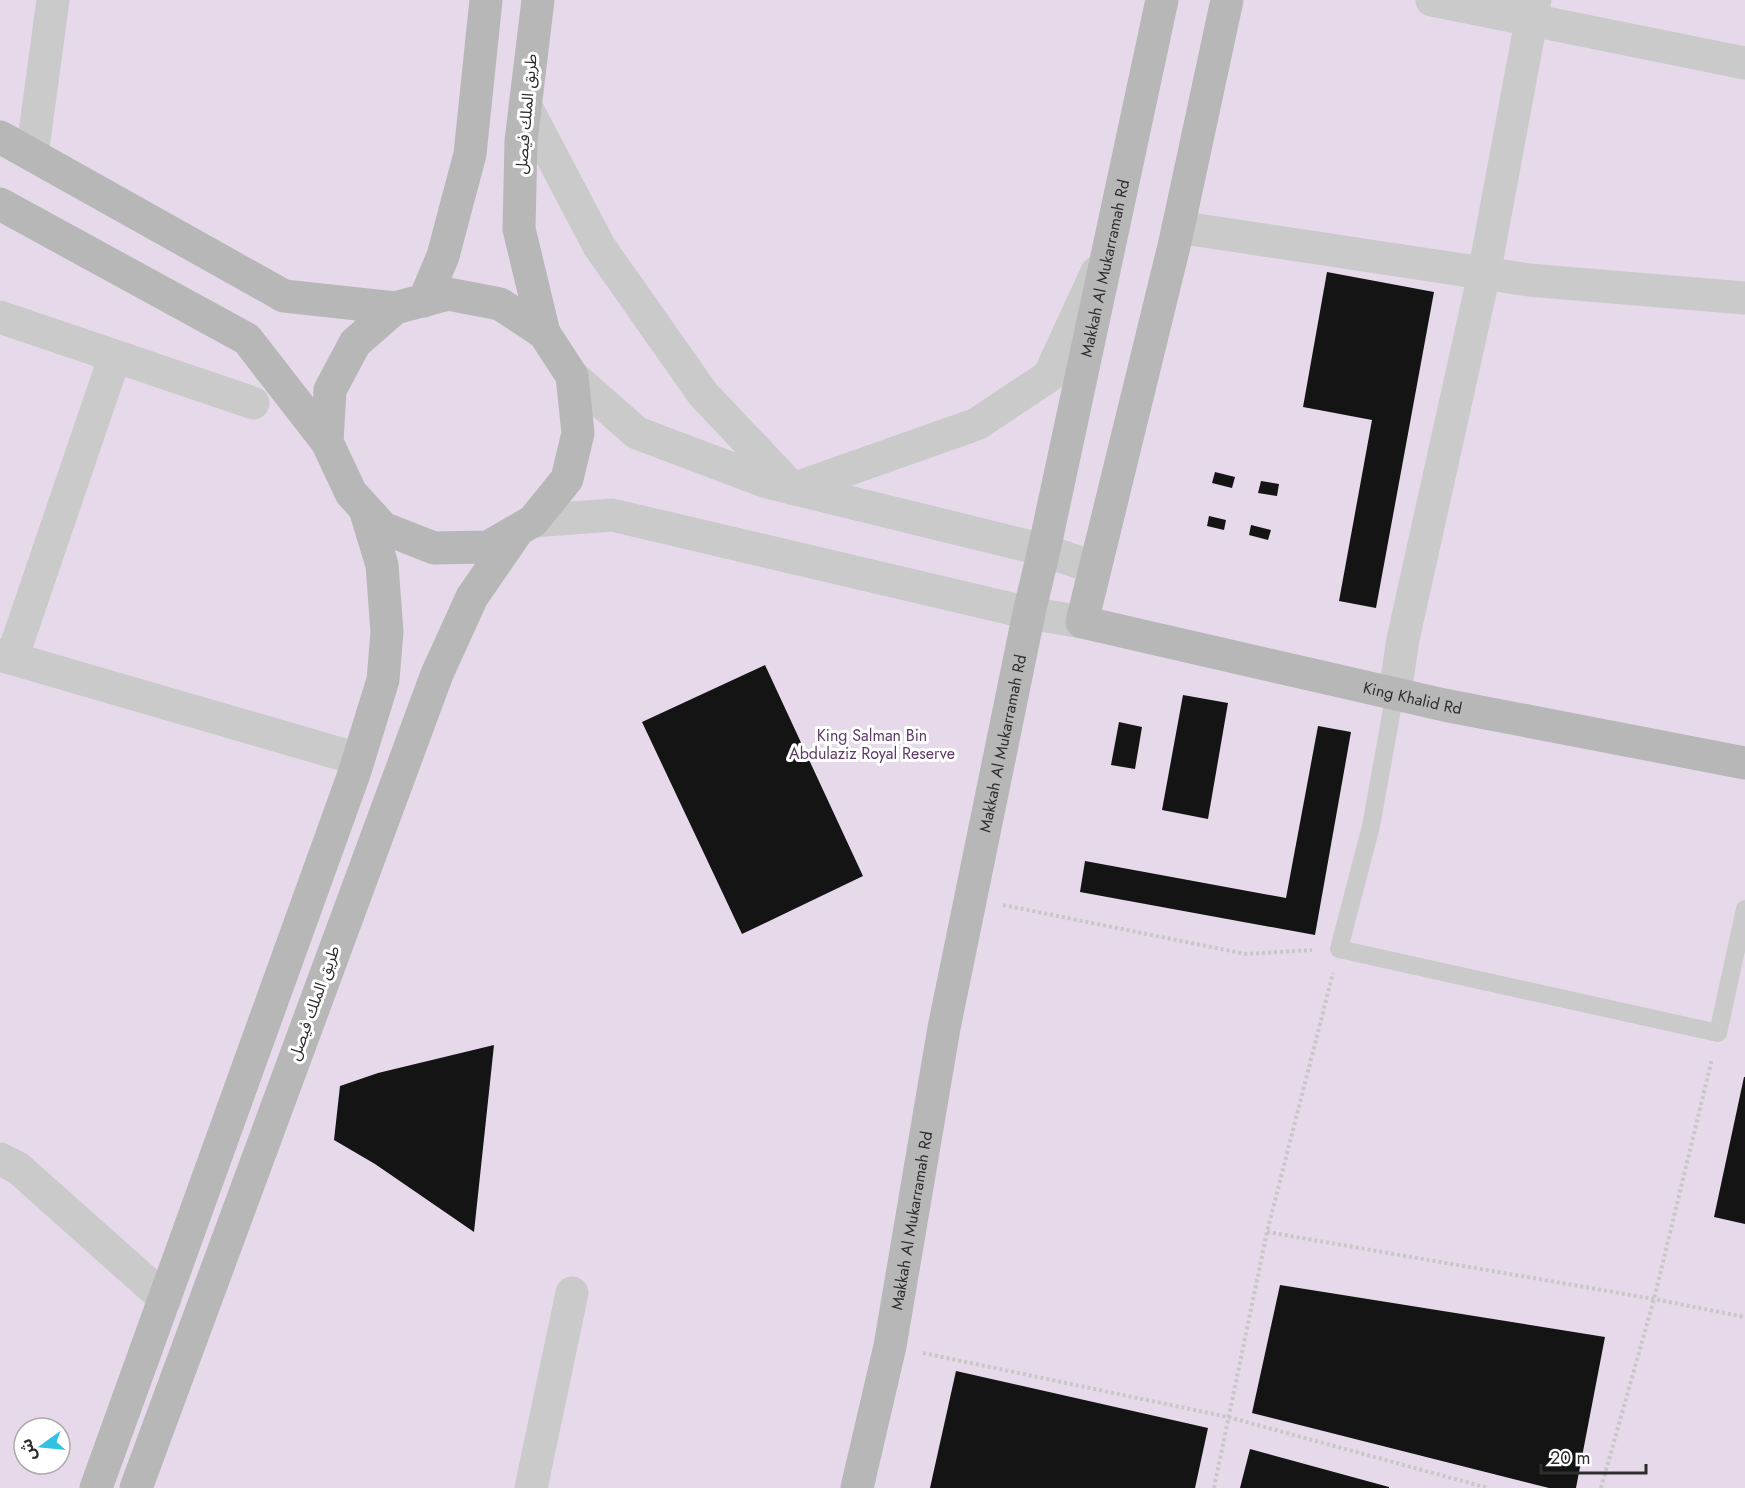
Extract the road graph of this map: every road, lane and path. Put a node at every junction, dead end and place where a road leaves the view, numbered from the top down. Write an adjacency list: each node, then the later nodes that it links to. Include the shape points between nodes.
1 (54, 0): 11 (street)
2 (486, 0): 17 (street, via 470,154 443,256)
3 (538, 0): 9 (street, طريق الملك فيصل)
4 (1162, 0): 14 (street, Makkah Al Mukarramah Rd)
5 (1227, 0): 13 (street)
6 (1432, 0): 7 (street)
7 (1533, 10): 8 (street); 15 (street)
8 (1745, 63)
9 (525, 105): 19 (street, طريق الملك فيصل, via 519,229); 24 (street, via 612,265 703,394)
10 (0, 138): 11 (street)
11 (32, 155): 17 (street, via 284,296)
12 (0, 204): 23 (street, via 247,339)
13 (1178, 228): 15 (street); 28 (street)
14 (1108, 249): 24 (street, via 1048,376 977,424); 27 (street, Makkah Al Mukarramah Rd)
15 (1484, 274): 16 (street); 32 (street, via 1403,639)
16 (1745, 297)
17 (409, 305): 19 (street, via 448,294 500,304); 23 (street, via 355,343 330,390)
18 (0, 317): 20 (street)
19 (544, 333): 21 (street)
20 (115, 356): 22 (street); 31 (street)
21 (572, 376): 24 (street, via 637,433); 26 (street, طريق الملك فيصل, via 578,433 567,479)
22 (254, 404)
23 (327, 442): 25 (street, via 351,494)
24 (793, 489): 27 (street)
25 (365, 508): 26 (street, via 383,528 434,548 488,547); 33 (street, via 382,565 387,632 383,680)
26 (526, 525): 29 (street, via 612,515); 48 (street, طريق الملك فيصل, via 472,597 437,674)
27 (1044, 550): 28 (street); 29 (street, Makkah Al Mukarramah Rd)
28 (1094, 568): 30 (street)
29 (1029, 613): 30 (street); 35 (street, Makkah Al Mukarramah Rd)
30 (1082, 622): 32 (street, King Khalid Rd)
31 (6, 656): 33 (street)
32 (1395, 693): 34 (street, King Khalid Rd); 37 (lane, via 1371,826)
33 (358, 759): 42 (street)
34 (1745, 763)
35 (970, 899): 37 (path, via 1246,954); 45 (street, Makkah Al Mukarramah Rd)
36 (1745, 909): 38 (lane)
37 (1339, 949): 38 (lane); 40 (path)
38 (1718, 1033): 43 (path)
39 (0, 1159): 42 (street, via 18,1168)
40 (1267, 1232): 43 (path); 46 (path)
41 (572, 1293): 49 (street)
42 (165, 1299): 47 (street)
43 (1654, 1299): 44 (path); 53 (path)
44 (1745, 1317)
45 (890, 1346): 46 (path); 50 (street, Makkah Al Mukarramah Rd)
46 (1228, 1417): 51 (path); 52 (path)
47 (96, 1488)
48 (136, 1488)
49 (531, 1488)
50 (857, 1488)
51 (1214, 1488)
52 (1488, 1488)
53 (1601, 1488)

